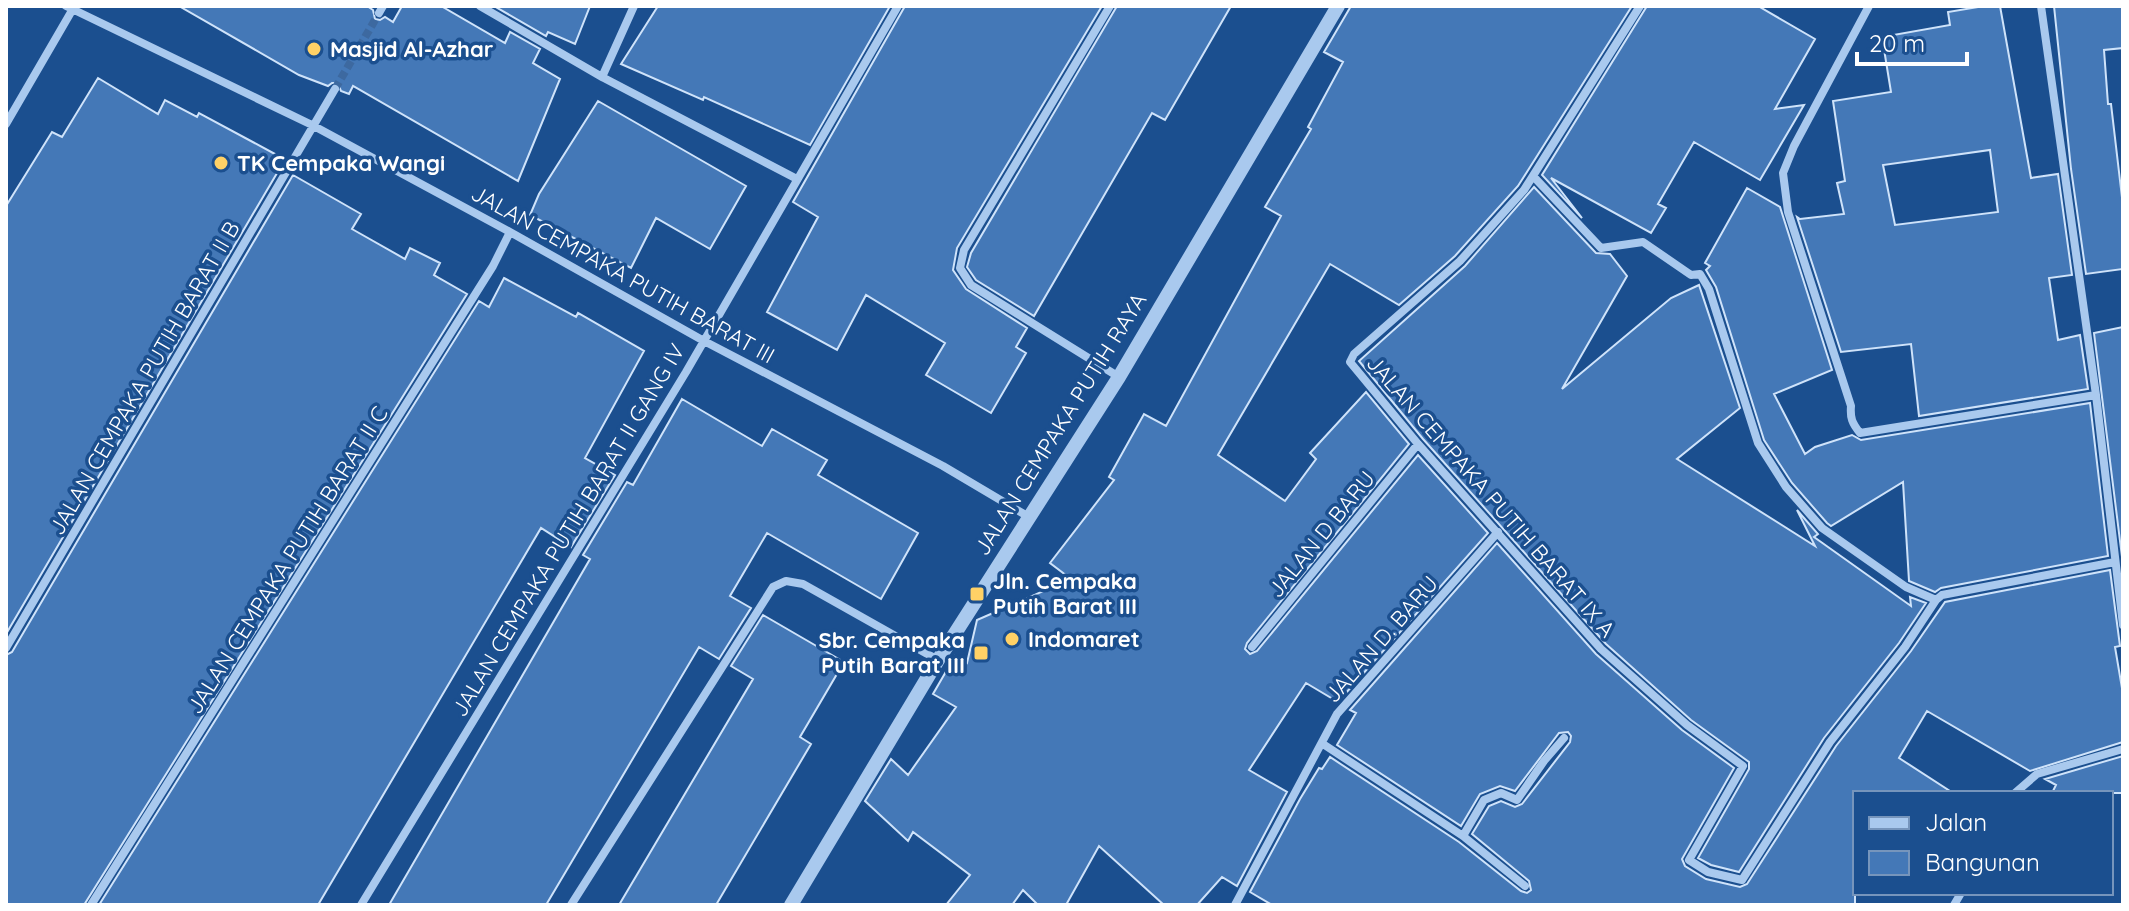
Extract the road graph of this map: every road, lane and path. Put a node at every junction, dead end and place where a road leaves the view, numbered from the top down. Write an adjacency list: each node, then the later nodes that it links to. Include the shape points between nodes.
1 (480, 6): 10 (street)
2 (634, 6): 10 (street)
3 (898, 6): 15 (street, JALAN CEMPAKA PUTIH BARAT II GANG IV)
4 (1110, 6): 18 (street, via 964,250 960,268 971,285)
5 (1338, 6): 18 (street, JALAN CEMPAKA PUTIH RAYA)
6 (1640, 6): 14 (street, JALAN CEMPAKA PUTIH BARAT IX A)
7 (1869, 6): 19 (street, via 1783,173 1788,212 1853,425 1860,433)
8 (2041, 6): 19 (street)
9 (71, 8): 12 (street); 13 (street, JALAN CEMPAKA PUTIH BARAT III)
10 (602, 77): 15 (street)
11 (335, 89): 13 (street, JALAN CEMPAKA PUTIH BARAT II B)
12 (6, 124)
13 (312, 125): 16 (street, JALAN CEMPAKA PUTIH BARAT III); 27 (street, JALAN CEMPAKA PUTIH BARAT II B)
14 (1533, 176): 20 (street, JALAN CEMPAKA PUTIH BARAT IX A, via 1460,261 1351,358 1352,368); 24 (street, via 1601,248 1643,242 1691,275 1700,274 1758,443 1786,487 1822,528 1906,587)
15 (797, 179): 17 (street, JALAN CEMPAKA PUTIH BARAT II GANG IV)
16 (510, 232): 17 (street, JALAN CEMPAKA PUTIH BARAT III); 35 (street, JALAN CEMPAKA PUTIH BARAT II C)
17 (704, 341): 21 (street, JALAN CEMPAKA PUTIH BARAT III); 36 (street, JALAN CEMPAKA PUTIH BARAT II GANG IV)
18 (1119, 377): 21 (street, JALAN CEMPAKA PUTIH RAYA)
19 (2096, 395): 23 (street)
20 (1418, 444): 22 (street, JALAN CEMPAKA PUTIH BARAT IX A); 26 (street, JALAN D BARU)
21 (1029, 517): 28 (street, JALAN CEMPAKA PUTIH RAYA)
22 (1498, 532): 24 (street, JALAN CEMPAKA PUTIH BARAT IX A, via 1601,649 1713,747 1743,766 1689,860 1708,872 1742,880 1823,752); 30 (street, JALAN D. BARU, via 1344,705)
23 (2115, 562): 24 (street); 25 (street)
24 (1939, 597)
25 (2123, 625)
26 (1252, 647)
27 (6, 648)
28 (938, 660): 37 (street, via 803,584 786,581 773,587); 38 (street, JALAN CEMPAKA PUTIH RAYA)
29 (1564, 738): 33 (street, via 1517,800 1501,793 1484,800)
30 (1323, 744): 33 (street); 39 (street, JALAN D. BARU)
31 (2123, 749): 32 (street, via 2037,774)
32 (2017, 791)
33 (1463, 836): 34 (street)
34 (1525, 886)
35 (91, 905)
36 (361, 905)
37 (571, 905)
38 (791, 905)
39 (1235, 905)

